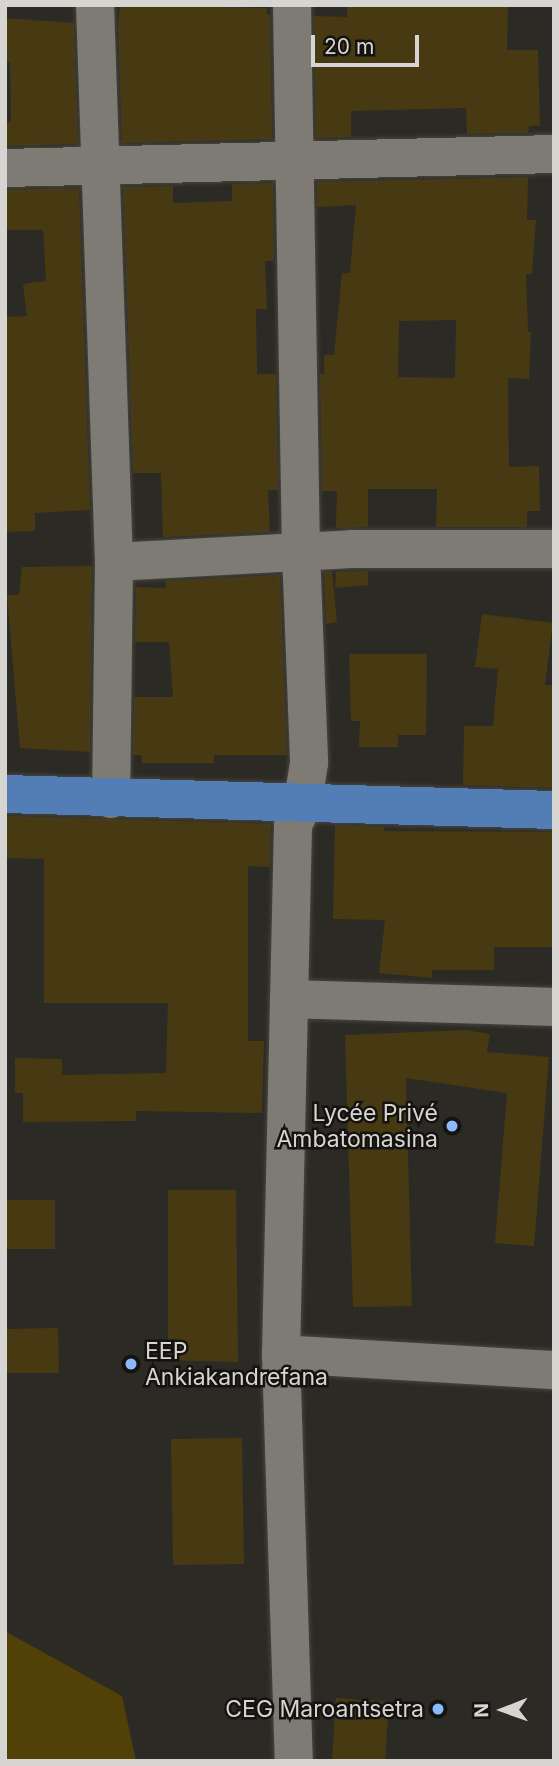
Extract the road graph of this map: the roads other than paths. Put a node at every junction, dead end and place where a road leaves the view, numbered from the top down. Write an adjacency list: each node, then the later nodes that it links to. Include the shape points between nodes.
1 (95, 5): 5 (street)
2 (292, 5): 4 (street)
3 (554, 154): 4 (street)
4 (292, 161): 5 (street); 8 (street)
5 (102, 167): 6 (street); 9 (street)
6 (5, 169)
7 (554, 550): 8 (street)
8 (301, 551): 9 (street); 12 (street, via 309,764)
9 (114, 562): 11 (street)
10 (5, 794): 11 (main road)
11 (111, 799): 12 (main road)
12 (303, 802): 13 (main road); 14 (street, via 293,825)
13 (554, 810)
14 (289, 999): 15 (street); 16 (street)
15 (554, 1007)
16 (281, 1354): 17 (street); 18 (street)
17 (554, 1370)
18 (294, 1761)

